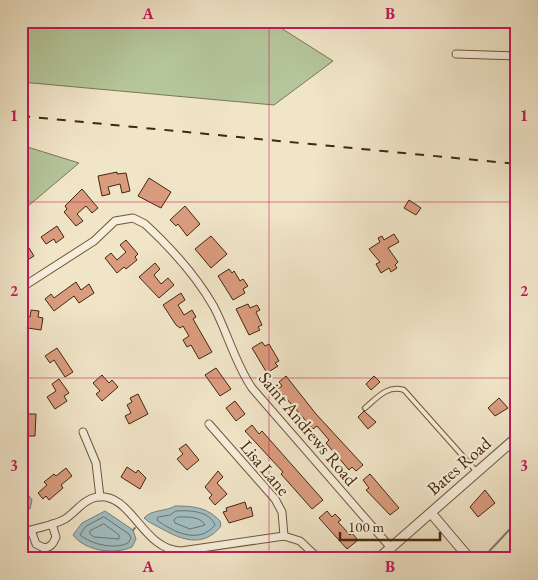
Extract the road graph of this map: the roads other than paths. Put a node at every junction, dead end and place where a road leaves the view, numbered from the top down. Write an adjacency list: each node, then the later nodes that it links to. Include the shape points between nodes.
1 (456, 54): 2 (street)
2 (517, 56)
3 (21, 288): 15 (street, Saint Andrews Road, via 88,246 115,220 133,218 145,224 206,294 243,374 258,396)
4 (365, 408): 8 (lane, via 386,390 404,390)
5 (209, 424): 14 (street, Lisa Lane, via 275,499 282,512)
6 (83, 432): 9 (street, via 96,463)
7 (517, 437): 8 (street, Bates Road)
8 (477, 472): 10 (street, Bates Road)
9 (100, 497): 11 (street); 14 (street, via 118,502 156,544 174,551)
10 (431, 513): 15 (street, Bates Road); 18 (street)
11 (52, 524): 13 (street); 13 (street, via 56,537 48,547 36,544)
12 (21, 525): 13 (street)
13 (32, 530)
14 (284, 536): 16 (street, via 300,541)
15 (391, 548): 17 (street, Bates Road)
16 (318, 559)
17 (378, 559)
18 (470, 559)

